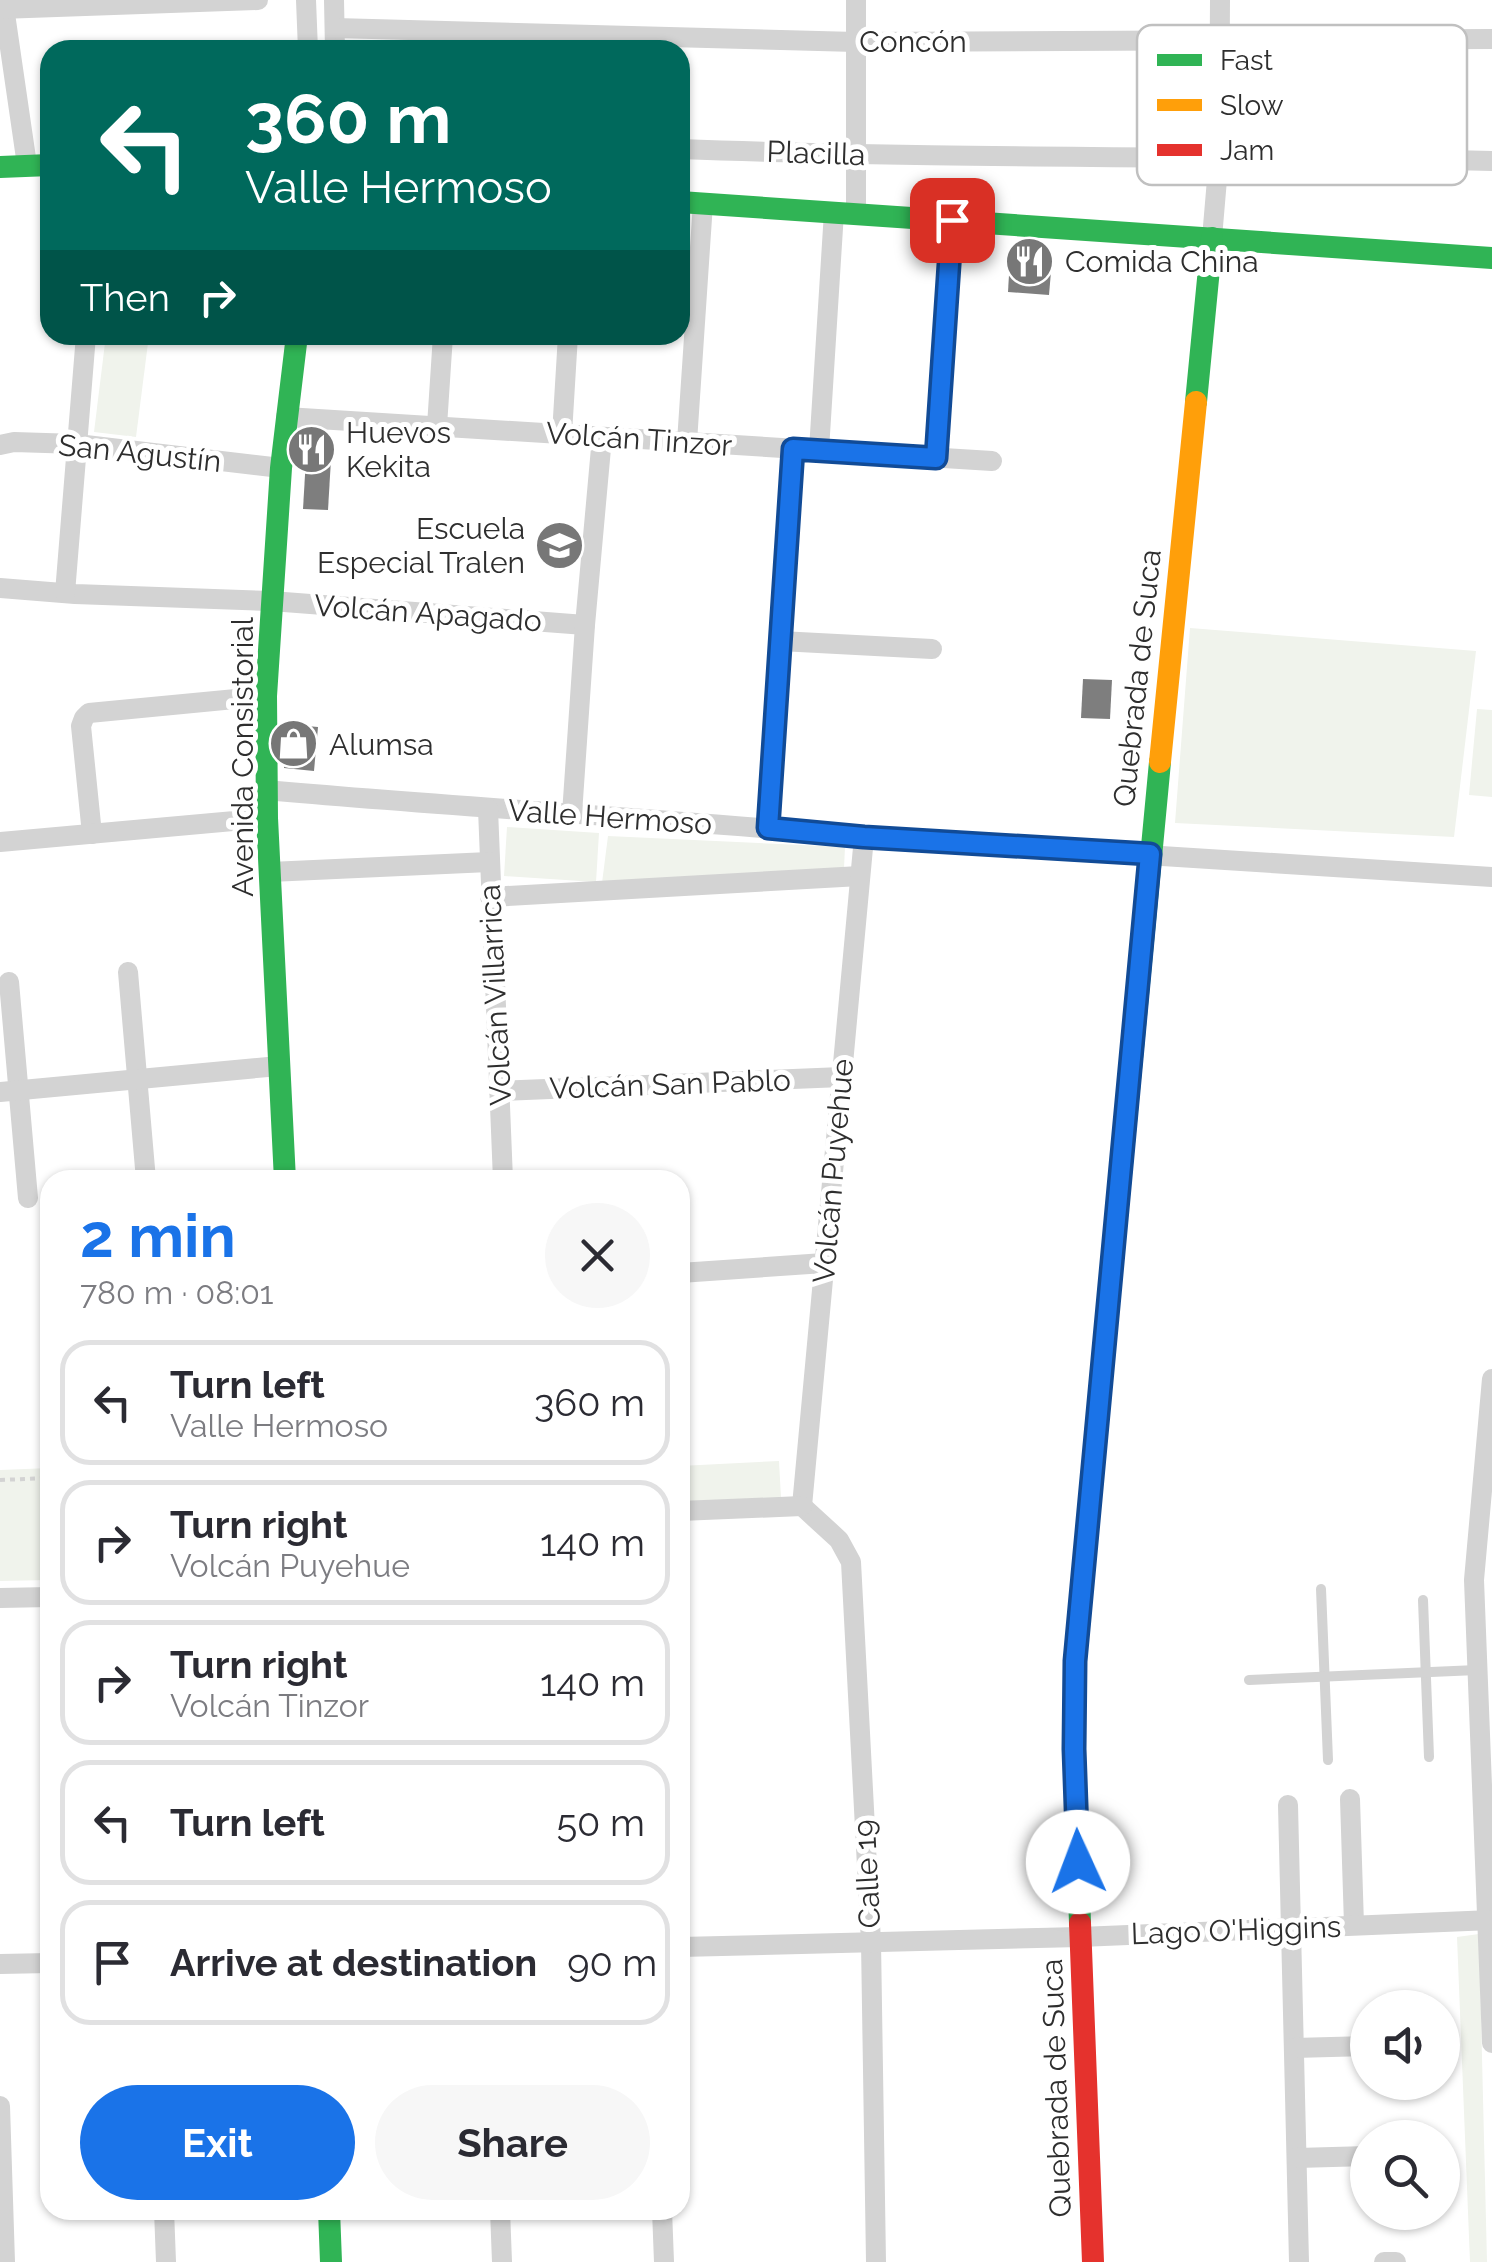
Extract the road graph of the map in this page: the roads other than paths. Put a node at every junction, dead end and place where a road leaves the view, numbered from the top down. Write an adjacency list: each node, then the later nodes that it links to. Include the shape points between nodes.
1 (258, 0): 5 (street)
2 (306, 0): 7 (street)
3 (334, 0): 6 (street)
4 (856, 0): 12 (street)
5 (2, 6): 18 (street)
6 (335, 28): 8 (street); 9 (street, Concón)
7 (308, 40)
8 (335, 40)
9 (545, 40)
10 (1137, 40): 12 (street, Concón)
11 (690, 42): 12 (street, Concón)
12 (856, 42): 14 (street)
13 (690, 149): 14 (street, Placilla)
14 (856, 156): 15 (street, Placilla); 22 (street)
15 (1137, 156)
16 (1467, 161): 17 (street, Placilla)
17 (1492, 161)
18 (38, 165): 19 (street)
19 (0, 167)
20 (1218, 185): 24 (street)
21 (691, 202): 22 (street); 26 (street)
22 (845, 213): 23 (street); 40 (street)
23 (952, 220): 24 (street); 41 (street)
24 (1212, 238): 25 (street); 59 (street, Quebrada de Suca)
25 (1492, 258)
26 (690, 262)
27 (85, 345): 37 (street)
28 (295, 345): 32 (street, Avenida Consistorial)
29 (442, 345): 33 (street)
30 (567, 345): 34 (street)
31 (689, 345): 36 (street)
32 (286, 417): 33 (street, Volcán Tinzor); 43 (street, Avenida Consistorial)
33 (437, 426): 34 (street, Volcán Tinzor)
34 (562, 434): 35 (street, Volcán Tinzor)
35 (602, 437): 36 (street, Volcán Tinzor); 47 (street)
36 (687, 442): 39 (street, Volcán Tinzor)
37 (77, 444): 38 (street, San Agustín); 43 (street, San Agustín); 45 (street)
38 (0, 445)
39 (793, 449): 40 (street, Volcán Tinzor); 48 (street)
40 (818, 450): 41 (street, Volcán Tinzor)
41 (936, 458): 42 (street, Volcán Tinzor)
42 (992, 461)
43 (281, 468): 46 (street, Avenida Consistorial)
44 (0, 588): 45 (street, Volcán Apagado)
45 (65, 592): 46 (street, Volcán Apagado)
46 (272, 601): 47 (street, Volcán Apagado); 50 (street, Avenida Consistorial)
47 (585, 625): 53 (street)
48 (780, 641): 49 (street); 55 (street)
49 (932, 649)
50 (266, 696): 51 (street, Avenida Consistorial); 56 (street, via 90,713 81,726)
51 (266, 790): 52 (street, Valle Hermoso); 54 (street, Avenida Consistorial)
52 (488, 809): 53 (street, Valle Hermoso); 60 (street, Volcán Villarrica)
53 (572, 814): 55 (street, Valle Hermoso)
54 (266, 818): 56 (street); 61 (street, Avenida Consistorial)
55 (768, 828): 57 (street, Valle Hermoso)
56 (92, 834): 58 (street)
57 (864, 837): 59 (street, Valle Hermoso); 62 (street, Volcán Puyehue)
58 (0, 842)
59 (1150, 854): 63 (street, Valle Hermoso); 98 (street, Quebrada de Suca, via 1075,1661)
60 (489, 862): 61 (street, Valle Hermoso); 64 (street, Volcán Villarrica)
61 (270, 872): 67 (street, Avenida Consistorial)
62 (860, 876): 64 (street, Valle Hermoso); 68 (street, Volcán Puyehue)
63 (1492, 877)
64 (490, 897): 71 (street, Volcán Villarrica)
65 (128, 972): 69 (street)
66 (9, 982): 70 (street)
67 (279, 1066): 69 (street); 73 (street, Avenida Consistorial)
68 (842, 1077): 71 (street, Volcán San Pablo); 76 (street, Volcán Puyehue)
69 (137, 1078): 70 (street); 72 (street)
70 (9, 1091): 75 (street)
71 (499, 1091): 74 (street, Volcán Villarrica)
72 (145, 1170)
73 (284, 1170)
74 (503, 1170)
75 (28, 1198)
76 (824, 1264): 77 (street); 79 (street, Volcán Puyehue)
77 (690, 1271)
78 (1492, 1379): 85 (street, via 1474,1580)
79 (802, 1506): 80 (street); 99 (street, Calle 19, via 839,1540 851,1562)
80 (690, 1511)
81 (1321, 1589): 88 (lane)
82 (40, 1597): 83 (street)
83 (0, 1598)
84 (1423, 1600): 87 (lane)
85 (1484, 1632): 86 (street)
86 (1478, 1670): 87 (lane); 90 (street)
87 (1426, 1672): 88 (lane); 91 (lane)
88 (1324, 1676): 89 (lane); 92 (lane)
89 (1249, 1680)
90 (1486, 1719): 95 (street)
91 (1429, 1757)
92 (1328, 1760)
93 (1350, 1799): 96 (street)
94 (1288, 1806): 97 (street)
95 (1490, 1920): 96 (street, Lago O'Higgins); 103 (street)
96 (1354, 1925): 97 (street, Lago O'Higgins)
97 (1291, 1928): 98 (street, Lago O'Higgins); 105 (street)
98 (1080, 1936): 99 (street, Lago O'Higgins); 119 (street, Quebrada de Suca)
99 (870, 1942): 100 (street, Lago O'Higgins); 118 (street, Calle 19)
100 (690, 1947)
101 (40, 1963): 102 (street)
102 (0, 1964)
103 (1492, 2043)
104 (1350, 2046): 105 (street)
105 (1294, 2048): 108 (street)
106 (0, 2106): 113 (street)
107 (1350, 2157): 108 (street)
108 (1297, 2158): 120 (street)
109 (164, 2220): 114 (street)
110 (329, 2220): 115 (street)
111 (500, 2220): 116 (street)
112 (662, 2220): 117 (street)
113 (5, 2262)
114 (166, 2262)
115 (331, 2262)
116 (502, 2262)
117 (664, 2262)
118 (876, 2262)
119 (1092, 2262)
120 (1300, 2262)
121 (1384, 2262): 122 (street)
122 (1396, 2262)

